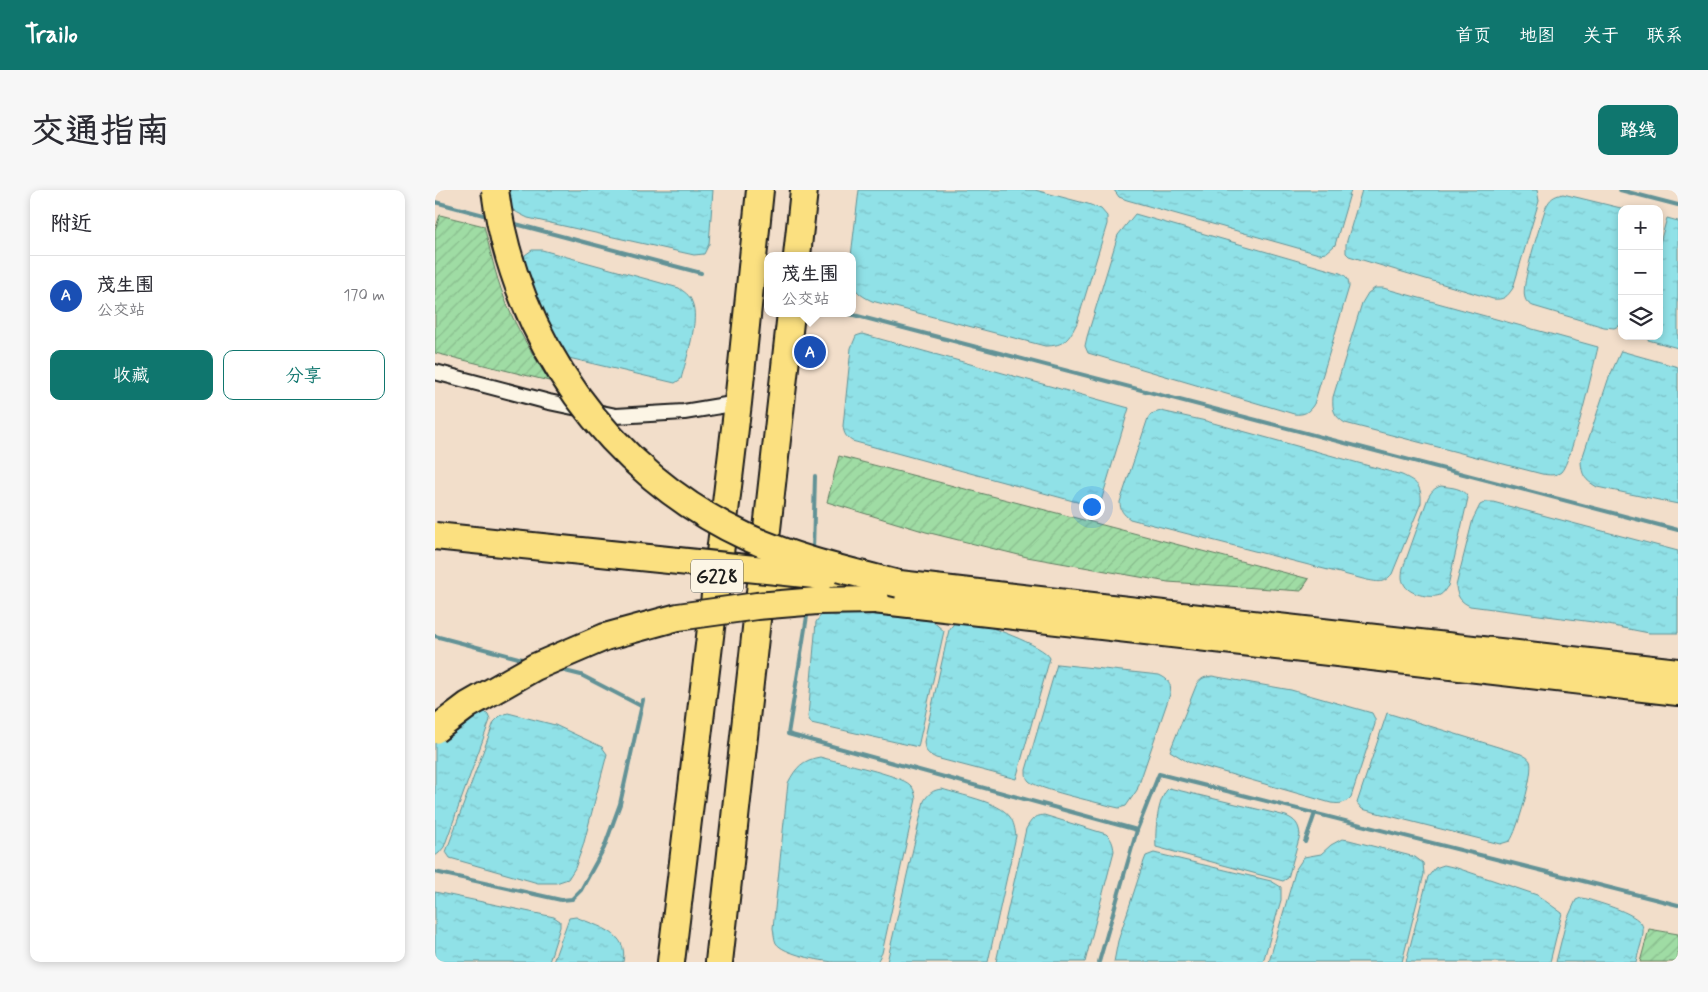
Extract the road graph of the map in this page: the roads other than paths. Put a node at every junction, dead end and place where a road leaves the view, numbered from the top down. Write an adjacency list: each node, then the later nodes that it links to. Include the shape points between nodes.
1 (495, 190): 10 (highway, bridge, via 512,270 536,329 566,381 593,418 632,459 673,494 747,537 824,564)
2 (760, 190): 7 (highway, G228)
3 (804, 190): 4 (highway)
4 (797, 252)
5 (791, 317): 17 (highway, G228)
6 (435, 372): 7 (street, via 616,416 684,412)
7 (738, 403): 16 (highway, G228)
8 (435, 536): 10 (highway, bridge)
9 (435, 552): 11 (highway, bridge)
10 (899, 584): 12 (highway)
11 (876, 600): 12 (highway); 15 (highway, bridge, via 747,607 678,617 605,637 535,667 468,705)
12 (1062, 613): 13 (highway); 14 (highway)
13 (1678, 672)
14 (1678, 692)
15 (435, 730)
16 (671, 962)
17 (719, 962)

